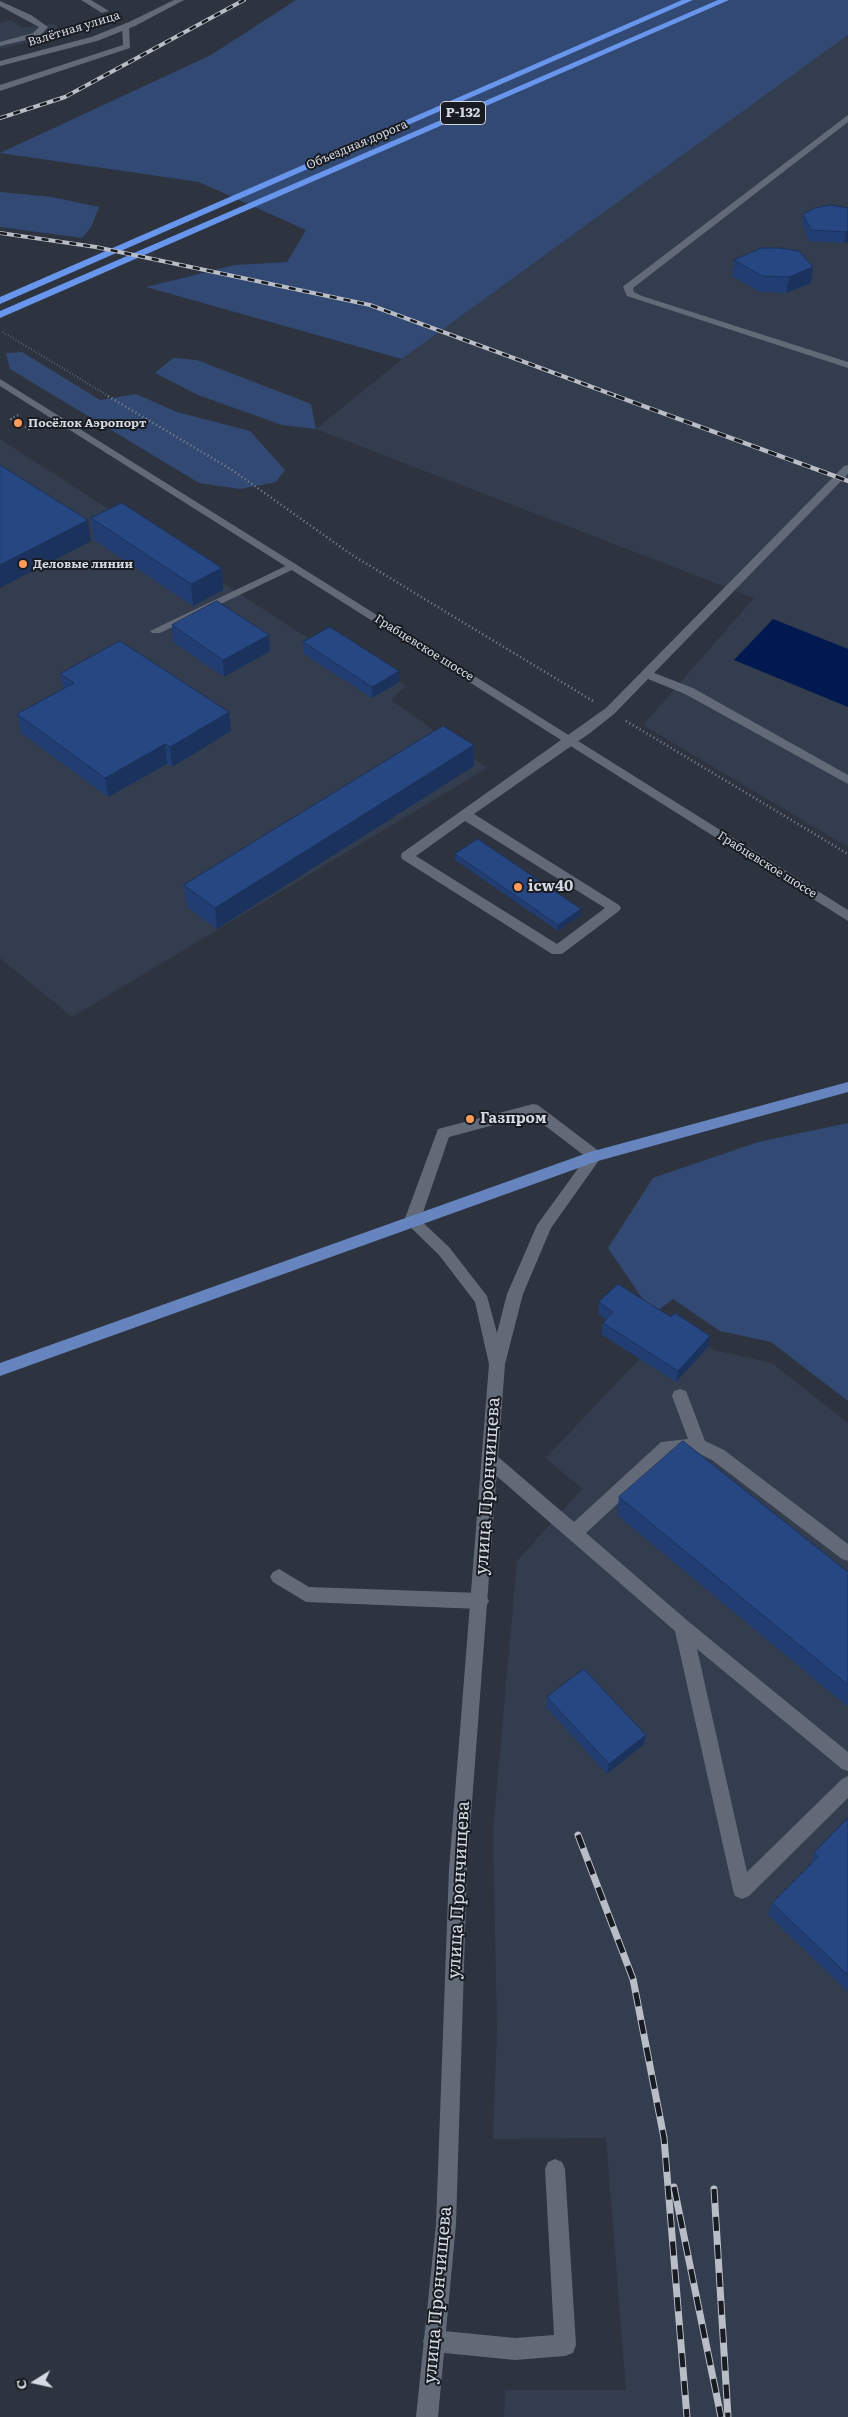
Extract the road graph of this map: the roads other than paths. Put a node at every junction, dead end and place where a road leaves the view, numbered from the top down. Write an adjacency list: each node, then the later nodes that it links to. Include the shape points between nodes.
1 (85, 0): 6 (street)
2 (180, 0): 7 (street, Взлётная улица)
3 (689, 0): 12 (highway, Объездная дорога / Р-132)
4 (725, 0): 13 (highway, Объездная дорога / Р-132)
5 (0, 3): 8 (street, via 21,15 32,17 44,27 36,35)
6 (106, 11)
7 (125, 27): 9 (street, Взлётная улица); 10 (street, via 126,46)
8 (0, 44)
9 (0, 64)
10 (0, 88)
11 (848, 118): 14 (street, via 628,287 630,294 639,298)
12 (0, 301)
13 (0, 315)
14 (848, 365)
15 (0, 382): 17 (street, Грабцевское шоссе)
16 (848, 468): 19 (street)
17 (292, 566): 18 (street); 20 (street, Грабцевское шоссе)
18 (156, 631)
19 (647, 674): 20 (street); 21 (street, via 689,691)
20 (572, 741): 22 (street); 23 (street, Грабцевское шоссе)
21 (848, 780)
22 (464, 814): 22 (street, via 407,856 556,951 614,908)
23 (848, 916)
24 (848, 1087): 25 (main road)
25 (595, 1156): 26 (main road); 26 (street, via 533,1109 443,1133); 27 (street, via 545,1226 515,1294)
26 (412, 1221): 27 (street, via 444,1251 482,1300); 28 (main road)
27 (497, 1364): 31 (street, улица Прончищева)
28 (0, 1370)
29 (680, 1396): 30 (street)
30 (698, 1445): 32 (street, via 666,1446); 33 (street, via 718,1455)
31 (491, 1462): 32 (street); 35 (street, улица Прончищева)
32 (574, 1533): 36 (street)
33 (848, 1554)
34 (279, 1577): 35 (street, via 306,1594)
35 (480, 1601): 40 (street, улица Прончищева, via 458,1869 446,2224)
36 (683, 1627): 37 (street); 38 (street, via 742,1890)
37 (848, 1763)
38 (848, 1785)
39 (555, 2170): 40 (street, via 565,2345 516,2349)
40 (434, 2341): 41 (street, улица Прончищева)
41 (427, 2417)

